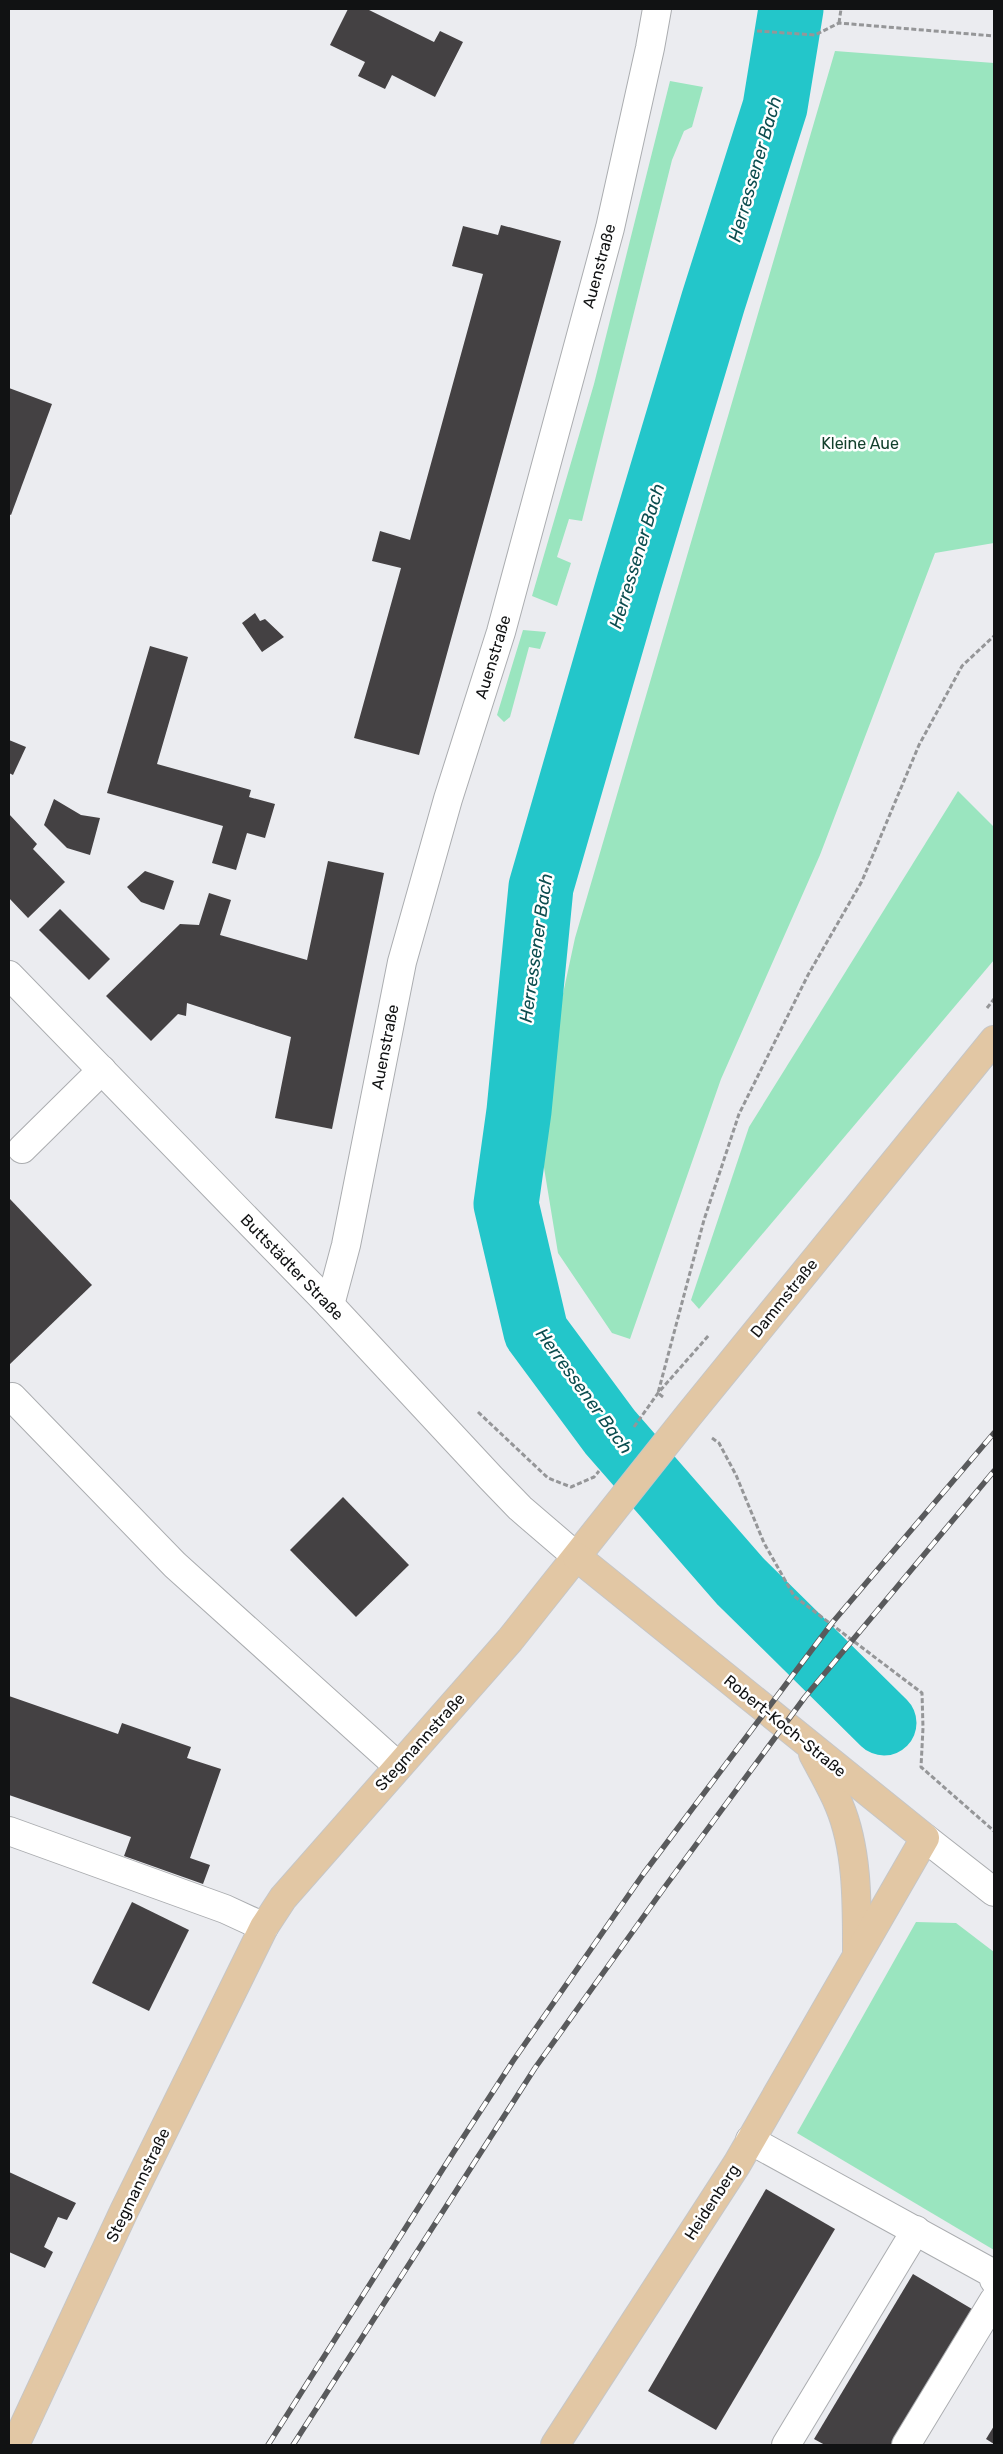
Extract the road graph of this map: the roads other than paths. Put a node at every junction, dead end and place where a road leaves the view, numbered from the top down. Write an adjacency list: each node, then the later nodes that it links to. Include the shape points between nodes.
1 (656, 9): 6 (street, Auenstraße, via 610,228 501,632 448,799 402,962 346,1245)
2 (9, 975): 4 (street, Buttstädter Straße)
3 (994, 1040): 8 (main road, Dammstraße)
4 (102, 1070): 5 (street); 6 (street, Buttstädter Straße)
5 (22, 1149)
6 (330, 1305): 8 (street, Buttstädter Straße, via 520,1508)
7 (12, 1397): 10 (street, via 175,1565)
8 (577, 1557): 9 (main road, Robert-Koch-Straße); 10 (main road, Stegmannstraße, via 510,1640)
9 (809, 1746): 12 (main road, Robert-Koch-Straße); 15 (main road, Heidenberg, via 840,1806 851,1847 857,1903)
10 (398, 1766): 14 (main road, Stegmannstraße, via 300,1877)
11 (9, 1831): 14 (street)
12 (925, 1838): 13 (street, Robert-Koch-Straße); 15 (main road, Heidenberg)
13 (994, 1892)
14 (264, 1926): 20 (main road, Stegmannstraße, via 124,2211)
15 (857, 1953): 16 (main road, Heidenberg)
16 (750, 2140): 17 (street); 21 (main road, Heidenberg)
17 (916, 2230): 18 (street, via 992,2273); 22 (street)
18 (994, 2280)
19 (994, 2300): 23 (street)
20 (15, 2445)
21 (555, 2445)
22 (786, 2445)
23 (906, 2445)

